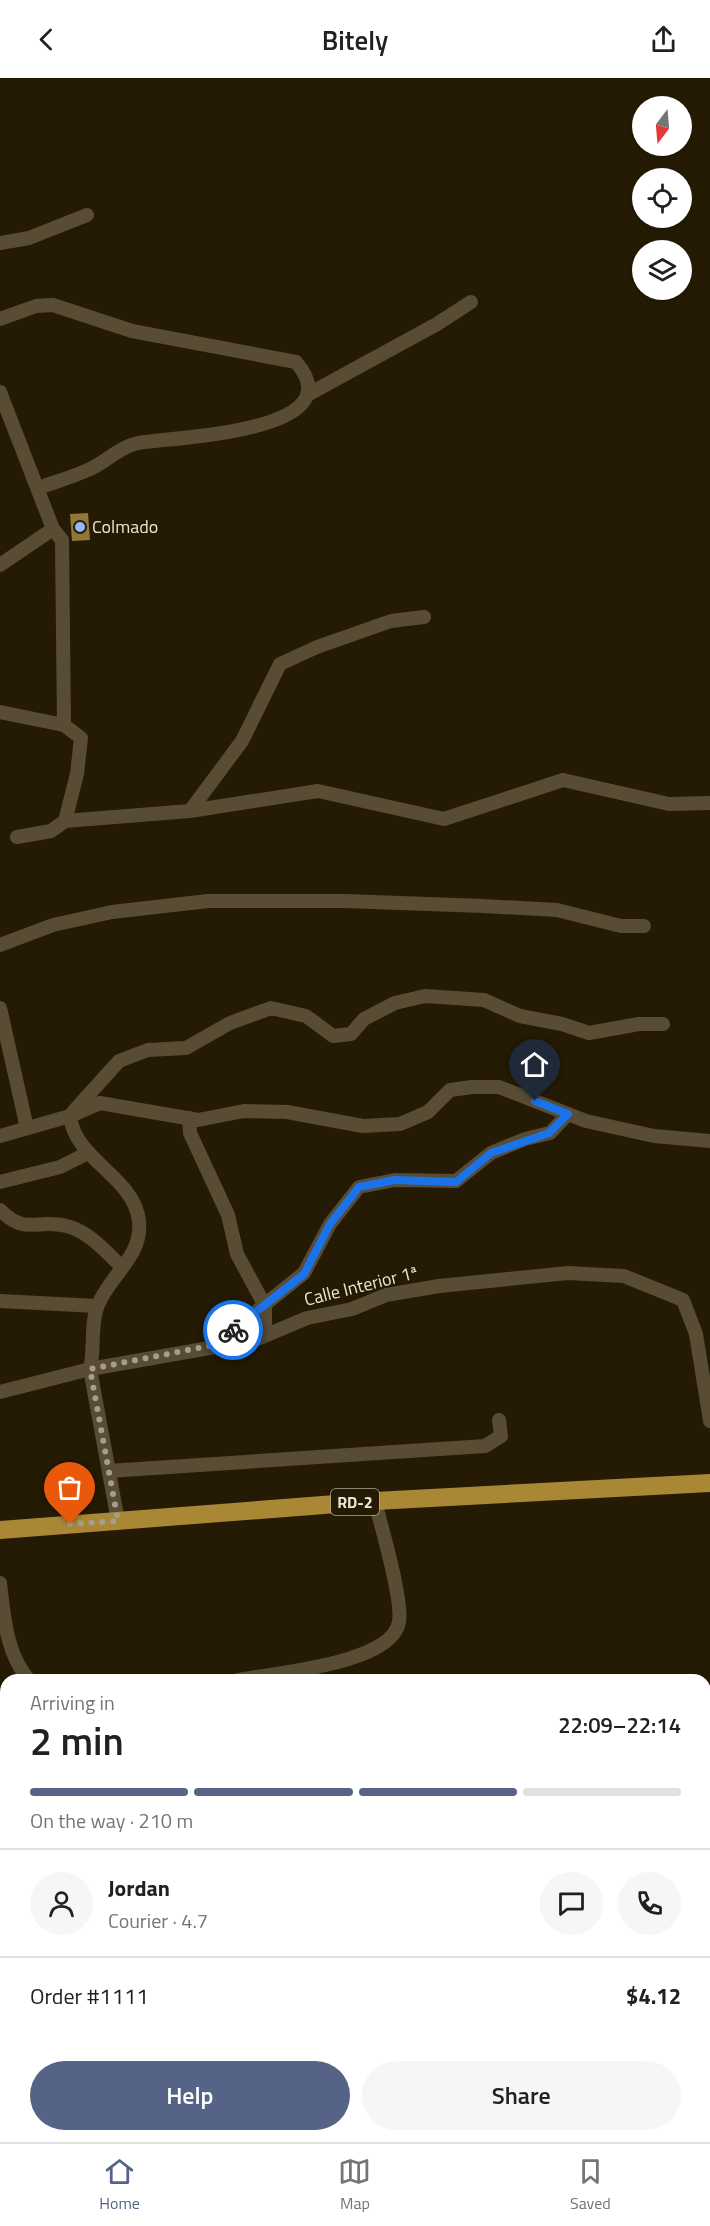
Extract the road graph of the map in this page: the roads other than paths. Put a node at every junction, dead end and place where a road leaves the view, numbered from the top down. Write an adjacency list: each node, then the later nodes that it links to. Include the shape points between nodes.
1 (87, 215): 2 (street, via 29,238)
2 (0, 243)
3 (471, 302): 6 (street)
4 (0, 319): 6 (street, via 53,304 132,331 296,363 306,375)
5 (0, 392): 7 (street)
6 (308, 395): 7 (street, via 288,416 224,433 136,444 92,468)
7 (38, 488): 8 (street)
8 (52, 529): 9 (street); 12 (street, via 62,540 63,548)
9 (0, 565)
10 (424, 617): 14 (street, via 391,621 280,664 242,741)
11 (0, 712): 12 (street)
12 (64, 725): 15 (street, via 81,738)
13 (710, 803): 14 (street, via 669,804 563,780 444,819 318,791)
14 (190, 812): 15 (street)
15 (65, 821): 16 (street, via 51,831)
16 (17, 837)
17 (644, 926): 18 (street, via 621,926 557,910 345,901 208,901 111,912 53,925)
18 (0, 945)
19 (0, 1008): 24 (street)
20 (663, 1024): 22 (street, via 589,1033 520,1016 484,1000 425,996 395,1003 364,1019 351,1034 333,1036 306,1016 272,1008 230,1023 186,1048 148,1050 119,1060)
21 (568, 1114): 23 (street, via 499,1087 472,1087 450,1090 428,1112 400,1124 363,1126 286,1112 244,1111 198,1120); 26 (street, via 654,1136); 33 (street, via 549,1133 491,1153 456,1182 395,1180 359,1187 330,1224 304,1274)
22 (70, 1116): 23 (street, via 100,1103); 24 (street); 27 (street, via 78,1143)
23 (189, 1118): 33 (street, via 190,1132 228,1215 237,1254)
24 (27, 1128): 25 (street)
25 (0, 1136)
26 (710, 1142)
27 (88, 1153): 28 (street, via 60,1167); 30 (street, via 127,1194 139,1218 140,1238)
28 (0, 1182)
29 (0, 1210): 30 (street, via 21,1226 36,1223 70,1227 90,1238)
30 (122, 1267): 32 (street)
31 (0, 1301): 32 (street)
32 (97, 1306): 36 (street)
33 (265, 1306): 34 (street, via 265,1326); 35 (street)
34 (255, 1340): 35 (street, Calle Interior 1ª); 39 (street, Calle Interior 1ª, via 307,1318 352,1309 386,1295 568,1273 624,1276 683,1300 696,1334)
35 (214, 1345): 36 (street, Calle Interior 1ª)
36 (90, 1369): 37 (street, Calle Interior 1ª); 40 (street)
37 (0, 1392)
38 (499, 1420): 40 (street, via 501,1436 485,1446)
39 (710, 1421)
40 (109, 1471): 43 (street)
41 (710, 1483): 42 (main road, RD-2)
42 (375, 1500): 43 (main road, RD-2); 47 (street, via 399,1604 399,1623 391,1639 353,1659)
43 (118, 1521): 44 (main road, RD-2)
44 (0, 1530)
45 (0, 1583): 46 (street, via 5,1621 17,1666)
46 (24, 1674)
47 (271, 1674)

